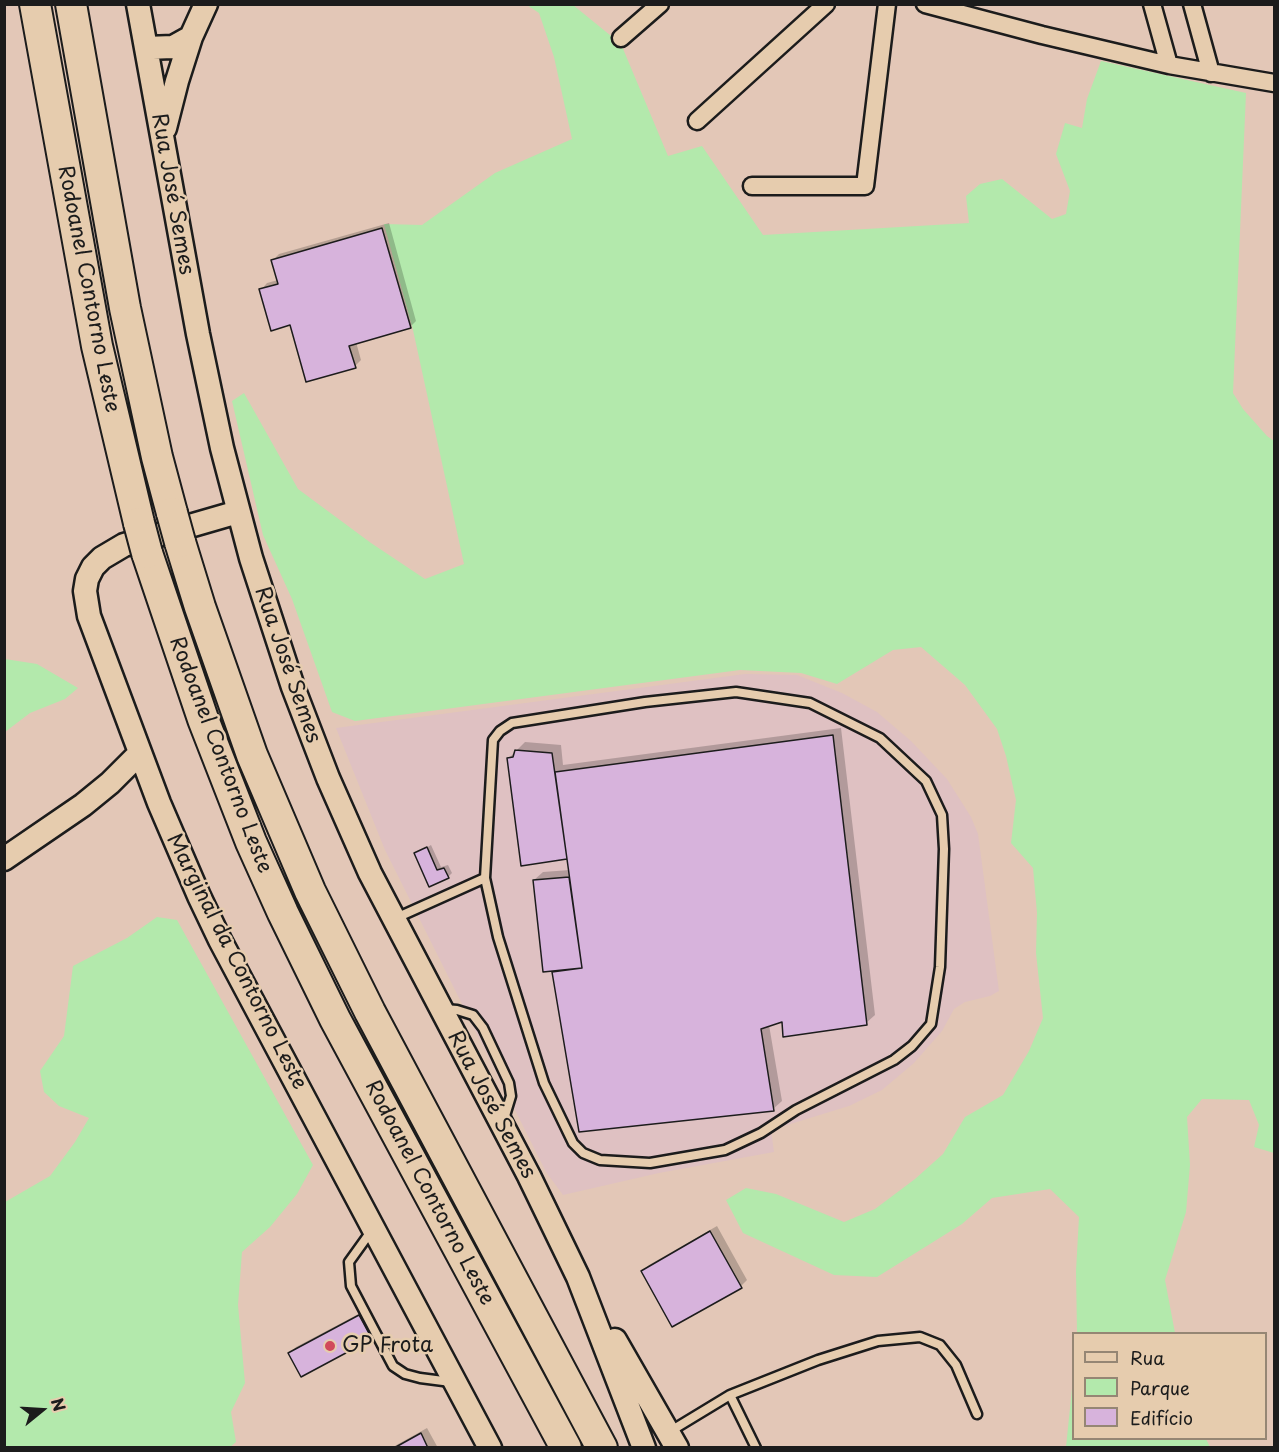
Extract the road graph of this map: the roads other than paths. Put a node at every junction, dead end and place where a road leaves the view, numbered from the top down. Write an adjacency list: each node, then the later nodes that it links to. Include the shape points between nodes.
1 (35, 4): 32 (highway, Rodoanel Contorno Leste, bridge, via 94,336 120,450 147,553 202,719 250,842 335,1019)
2 (71, 4): 33 (highway, Rodoanel Contorno Leste, bridge, via 149,423 207,630 252,755 310,891 370,1012)
3 (138, 4): 13 (main road, Rua José Semes)
4 (206, 4): 11 (main road)
5 (660, 4): 12 (street)
6 (826, 4): 17 (street)
7 (887, 4): 19 (street, via 865,186)
8 (925, 4): 14 (street)
9 (1152, 4): 14 (street)
10 (1192, 4): 15 (street)
11 (191, 38): 13 (main road, via 173,47); 18 (main road)
12 (621, 38)
13 (146, 48): 18 (main road, Rua José Semes)
14 (1169, 65): 15 (street)
15 (1211, 73): 16 (street)
16 (1275, 83)
17 (697, 121)
18 (163, 139): 20 (main road, Rua José Semes, via 202,355)
19 (752, 186)
20 (238, 512): 21 (main road, Marginal da Contorno Leste, via 124,545 102,558 87,579 89,616); 24 (main road, Rua José Semes, via 272,627 311,737)
21 (139, 754): 22 (main road, via 83,806); 25 (main road, Marginal da Contorno Leste, via 177,849 220,940)
22 (4, 859)
23 (485, 878): 23 (lane, via 498,937 544,1083 573,1143 583,1153 600,1160 650,1163 725,1150 894,1060 912,1047 931,1023 940,967 942,815 926,781 880,738 810,703 736,692 512,723 493,740); 24 (lane)
24 (393, 919): 26 (main road, Rua José Semes)
25 (374, 1227): 27 (main road, Marginal da Contorno Leste); 27 (lane, via 349,1262 351,1286 387,1356 405,1374)
26 (578, 1277): 30 (main road, Rua José Semes); 34 (main road, Rua José Semes)
27 (456, 1382): 31 (main road, Marginal da Contorno Leste)
28 (730, 1395): 29 (lane, via 878,1341 920,1337 940,1345 956,1365); 30 (lane); 35 (lane)
29 (977, 1414)
30 (672, 1440)
31 (490, 1448)
32 (566, 1448)
33 (602, 1448)
34 (644, 1448)
35 (756, 1448)

